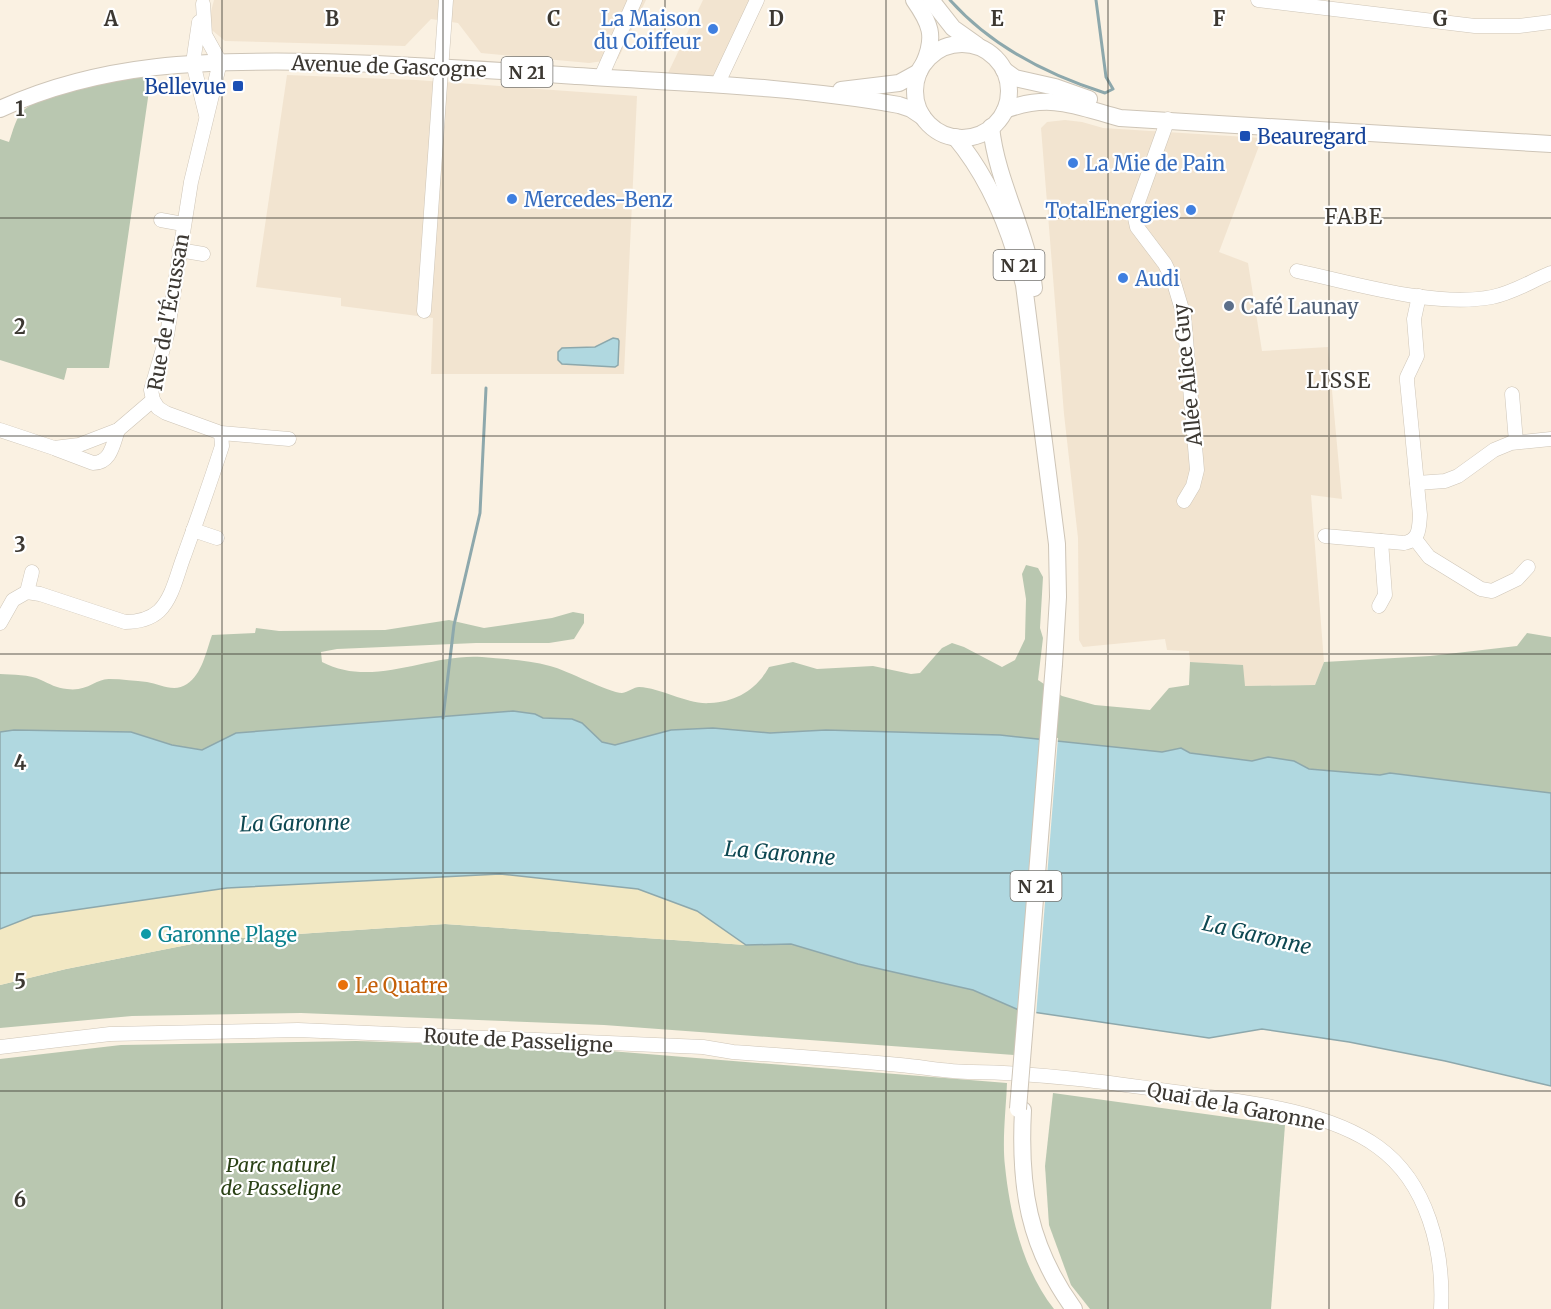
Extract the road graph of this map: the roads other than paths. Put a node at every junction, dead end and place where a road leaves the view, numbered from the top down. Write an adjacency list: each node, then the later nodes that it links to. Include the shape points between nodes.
1 (446, 0): 12 (street)
2 (635, 0): 15 (street)
3 (757, 0): 16 (street)
4 (914, 0): 13 (main road, via 932,40)
5 (931, 0): 9 (main road, via 953,28)
6 (1258, 0): 8 (street, via 1475,26)
7 (203, 2): 10 (street, via 205,35); 11 (street)
8 (1551, 22)
9 (978, 47): 13 (main road, via 948,46 935,52); 14 (main road, via 989,52)
10 (220, 62): 11 (main road, Avenue de Gascogne / N 21); 12 (main road, Avenue de Gascogne / N 21); 20 (street, Rue de l'Écussan)
11 (194, 63): 18 (main road, Avenue de Gascogne / N 21, via 92,77); 20 (street, Rue de l'Écussan)
12 (442, 67): 15 (main road, Avenue de Gascogne / N 21); 33 (street)
13 (921, 68): 17 (main road, Avenue de Gascogne / N 21, via 899,83); 21 (main road, via 915,87 916,103)
14 (1004, 70): 19 (main road, via 1008,90); 22 (main road, via 1028,82)
15 (601, 77): 16 (main road, Avenue de Gascogne / N 21)
16 (717, 85): 17 (main road, Avenue de Gascogne / N 21)
17 (820, 92): 21 (main road, Avenue de Gascogne / N 21, via 898,105)
18 (0, 109)
19 (1005, 110): 22 (main road, via 1046,101 1120,118); 23 (main road)
20 (207, 117): 27 (street, Rue de l'Écussan)
21 (923, 117): 24 (main road, via 942,134)
22 (1164, 119): 25 (main road); 44 (street, Allée Alice Guy, via 1135,218 1142,235 1165,264 1184,316 1197,470)
23 (992, 127): 24 (main road, via 968,138); 55 (main road, N 21, via 994,152 1024,236 1034,286 1037,340 1063,542)
24 (955, 137): 55 (main road, N 21, via 972,158 1003,217 1024,285 1057,544)
25 (1551, 144)
26 (161, 220): 27 (street)
27 (183, 224): 28 (street, Rue de l'Écussan)
28 (179, 250): 29 (street); 35 (street, Rue de l'Écussan, via 167,335 151,390)
29 (203, 254)
30 (1297, 271): 32 (street)
31 (1551, 273): 32 (street, via 1492,297 1466,300)
32 (1419, 296): 43 (street, via 1414,319 1417,356 1407,381)
33 (424, 310)
34 (1512, 394): 41 (street)
35 (153, 400): 37 (street); 38 (street, Rue de l'Écussan, via 166,413)
36 (0, 430): 42 (street)
37 (118, 430): 42 (street, via 86,443); 42 (street, via 108,458 99,463)
38 (220, 433): 39 (street, Rue de l'Écussan); 45 (street, via 222,446)
39 (289, 439)
40 (1551, 439): 41 (street)
41 (1516, 442): 43 (street, via 1494,450 1458,476)
42 (54, 448)
43 (1417, 483): 48 (street, via 1419,521)
44 (1184, 501)
45 (194, 530): 47 (street); 52 (street, via 166,602 157,612 137,622 124,622)
46 (1325, 536): 49 (street)
47 (217, 538)
48 (1415, 539): 49 (street, via 1404,543); 50 (street, via 1429,557 1481,589 1492,591 1517,579)
49 (1381, 541): 53 (street, via 1385,595)
50 (1528, 567)
51 (32, 572): 52 (street)
52 (27, 592): 54 (street, via 14,600)
53 (1379, 606)
54 (0, 623)
55 (1057, 664): 58 (main road, N 21, bridge)
56 (0, 1047): 57 (street, Route de Passeligne, via 110,1034 298,1030 703,1047 971,1072)
57 (1036, 1074): 59 (street, Quai de la Garonne, via 1277,1109 1322,1120 1364,1138 1401,1167 1422,1200 1431,1223)
58 (1021, 1109): 60 (main road, N 21, via 1016,1162 1023,1214 1044,1273); 61 (main road, N 21, via 1022,1168 1030,1220 1050,1274)
59 (1442, 1290): 62 (street, Quai de la Garonne); 63 (street, Quai de la Garonne)
60 (1067, 1309)
61 (1074, 1309)
62 (1441, 1309)
63 (1448, 1309)

